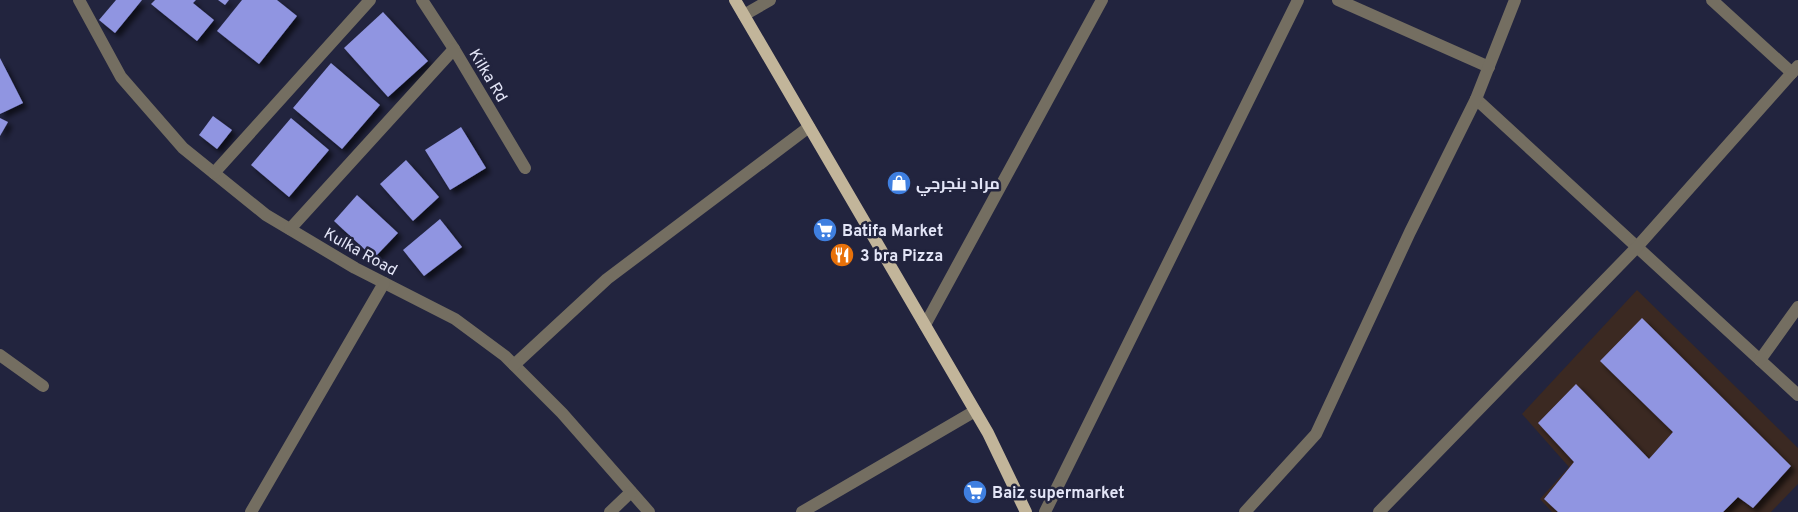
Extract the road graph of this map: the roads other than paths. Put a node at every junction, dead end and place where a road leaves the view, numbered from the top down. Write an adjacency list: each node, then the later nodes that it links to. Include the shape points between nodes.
1 (79, 0): 18 (street, Kulka Road, via 121,77 183,148)
2 (370, 0): 18 (street)
3 (422, 0): 12 (street, Kilka Rd)
4 (735, 0): 11 (main road)
5 (770, 0): 11 (street)
6 (1102, 0): 23 (street)
7 (1298, 0): 36 (street)
8 (1338, 0): 13 (street)
9 (1516, 0): 13 (street)
10 (1712, 0): 14 (street)
11 (744, 15): 16 (main road)
12 (454, 49): 17 (street, Kilka Rd); 19 (street)
13 (1489, 67): 15 (street)
14 (1795, 69): 20 (street)
15 (1476, 99): 20 (street); 37 (street, via 1316,434)
16 (809, 127): 23 (main road); 26 (street, via 607,279)
17 (525, 168)
18 (214, 173): 19 (street, Kulka Road, via 266,215)
19 (290, 229): 21 (street, Kulka Road)
20 (1637, 247): 25 (street); 38 (street)
21 (384, 283): 26 (street, Kulka Road, via 455,318); 32 (street)
22 (1798, 307): 25 (street)
23 (925, 325): 29 (main road)
24 (0, 355): 27 (street)
25 (1760, 360): 28 (street)
26 (514, 365): 30 (street, Kulka Road, via 562,413)
27 (43, 386)
28 (1798, 395)
29 (975, 411): 31 (main road); 35 (street)
30 (631, 492): 33 (street); 34 (street, Kulka Road)
31 (1022, 510)
32 (251, 512)
33 (610, 512)
34 (649, 512)
35 (802, 512)
36 (1044, 512)
37 (1245, 512)
38 (1379, 512)

